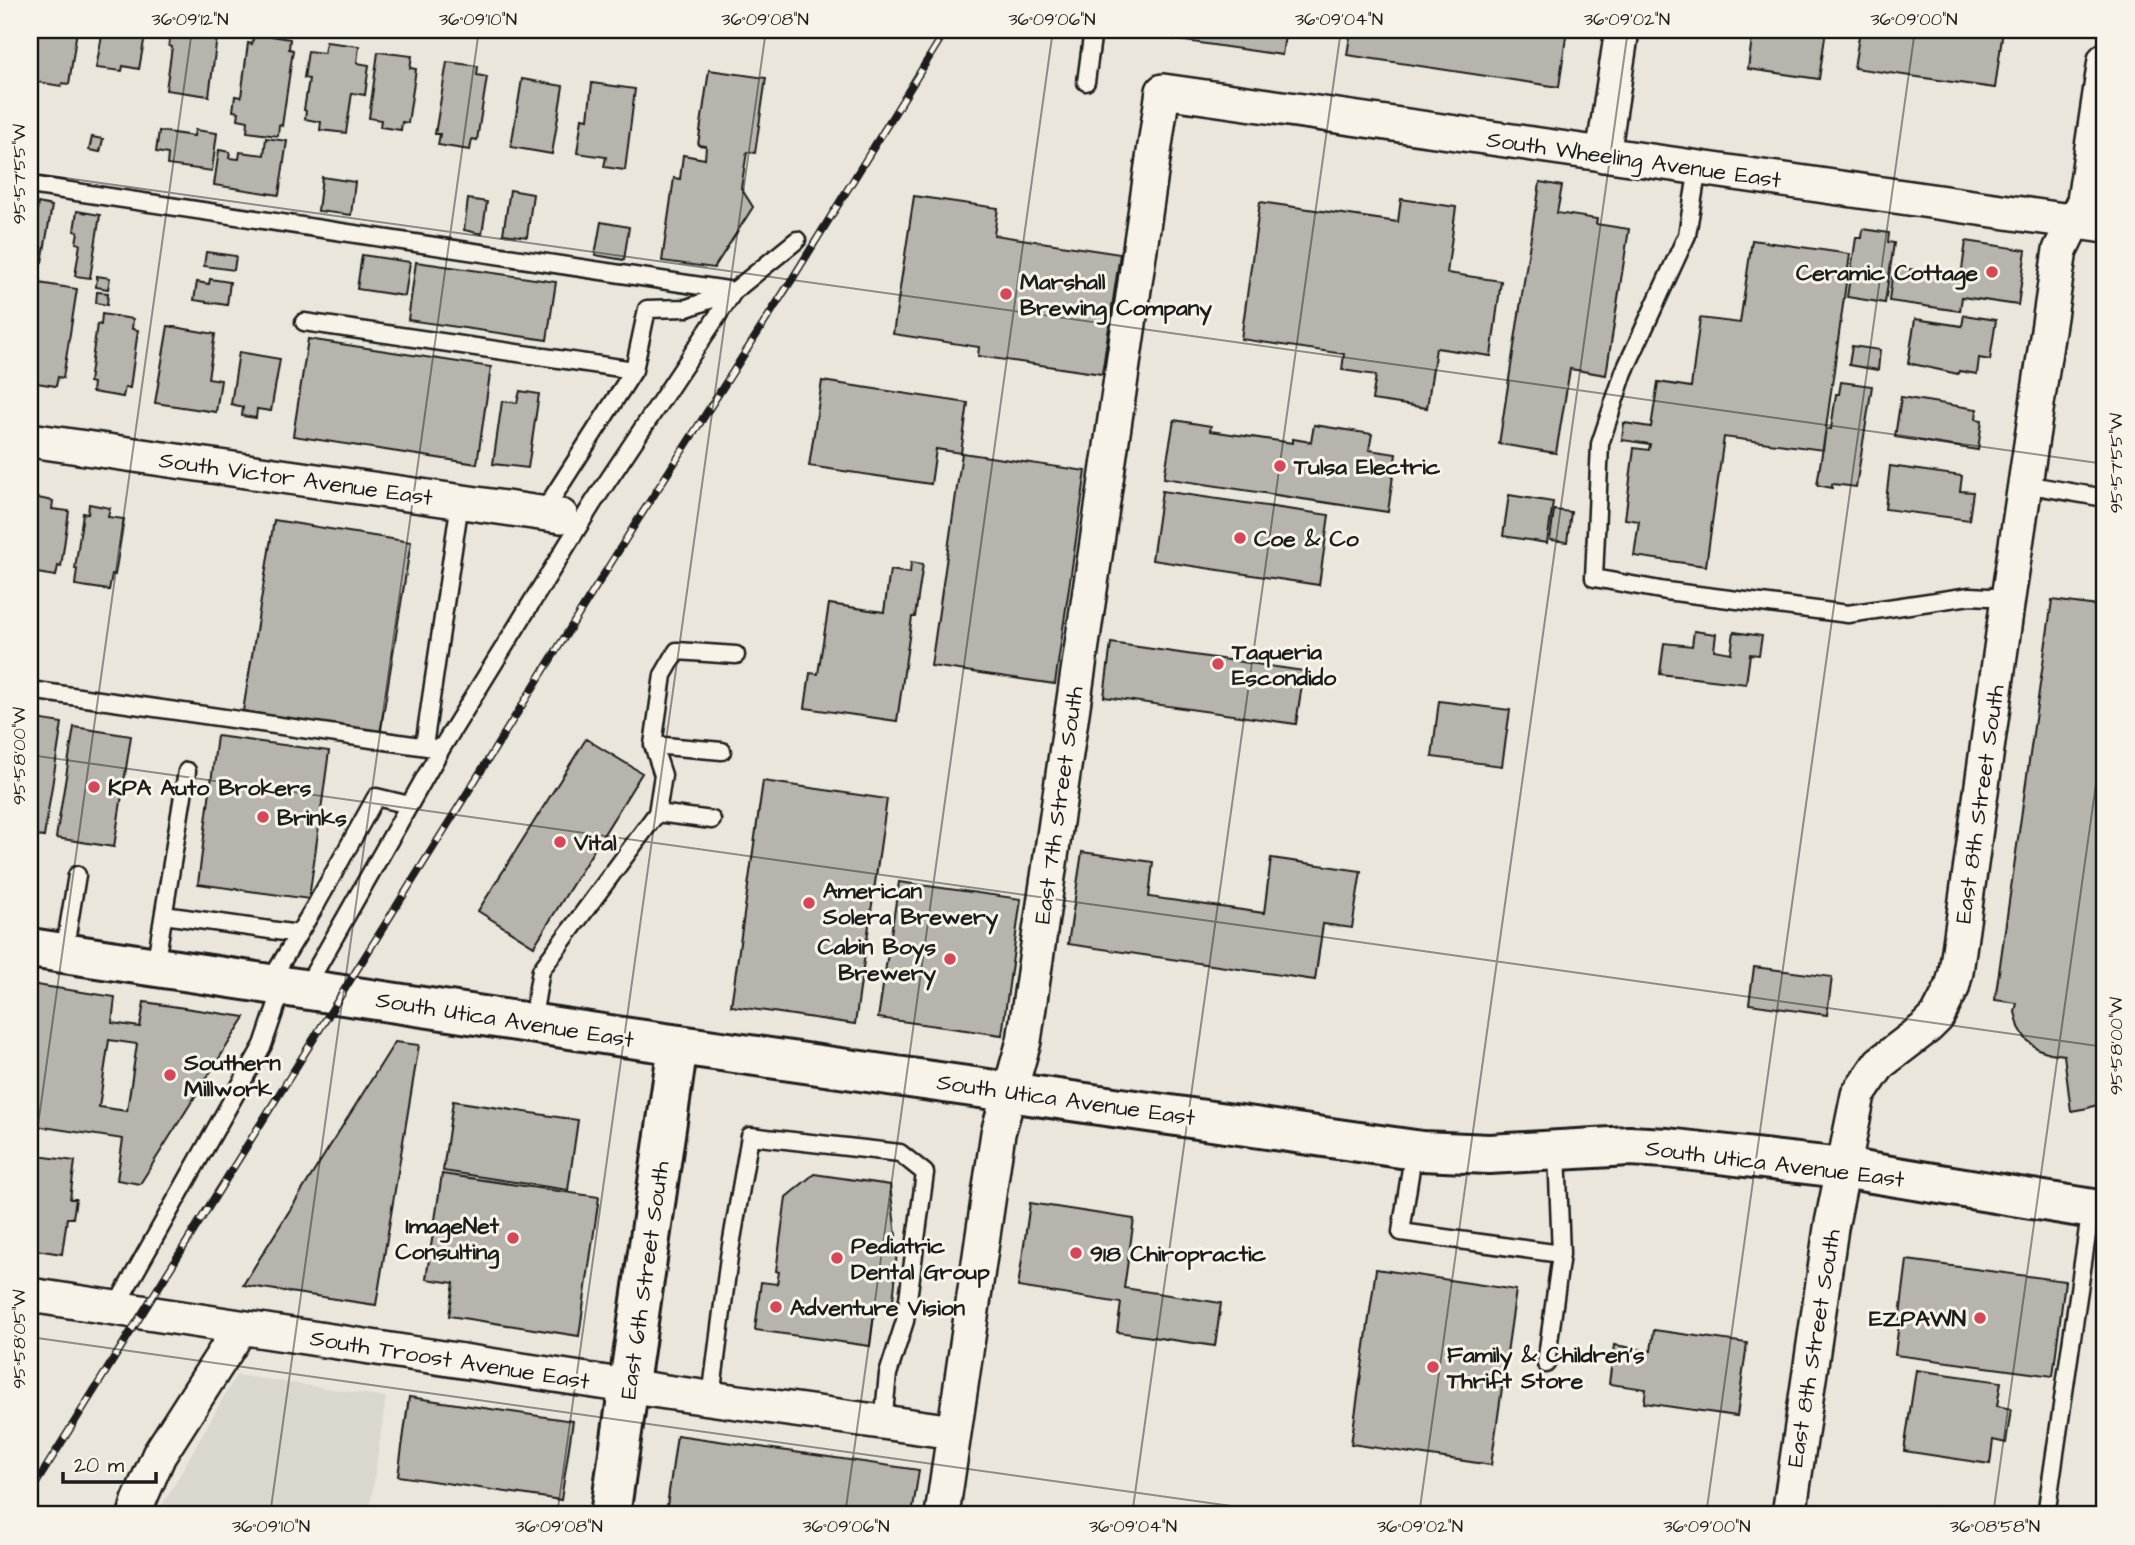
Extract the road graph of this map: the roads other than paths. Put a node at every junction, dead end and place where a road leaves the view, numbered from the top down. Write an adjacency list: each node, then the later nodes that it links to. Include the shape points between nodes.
1 (1093, 30): 4 (lane)
2 (1622, 30): 6 (street)
3 (2105, 60): 9 (street, East 8th Street South, via 2086,195)
4 (1086, 82)
5 (1163, 92): 6 (street, South Wheeling Avenue East); 38 (street, East 7th Street South, via 1024,1041)
6 (1603, 155): 7 (street, South Wheeling Avenue East)
7 (1698, 168): 9 (street, South Wheeling Avenue East); 19 (lane, via 1687,235 1625,372 1600,443 1594,578 1848,614 1970,596)
8 (30, 185): 11 (lane)
9 (2089, 224): 15 (street, East 8th Street South, via 2060,250)
10 (797, 240): 11 (lane)
11 (734, 291): 13 (lane, via 687,308 647,309); 24 (lane, via 593,503)
12 (304, 322): 13 (lane)
13 (634, 370): 18 (lane)
14 (30, 440): 17 (street, South Victor Avenue East)
15 (2024, 484): 16 (lane); 19 (street, East 8th Street South)
16 (2105, 496)
17 (460, 502): 18 (street, South Victor Avenue East); 23 (lane)
18 (552, 515)
19 (2008, 598): 41 (street, East 8th Street South, via 1952,989 1927,1027 1881,1063 1858,1095)
20 (736, 655): 22 (lane, via 677,651 663,675)
21 (30, 690): 23 (lane)
22 (653, 745): 25 (lane); 28 (lane, via 663,775)
23 (424, 746): 24 (lane)
24 (441, 749): 27 (lane)
25 (722, 751)
26 (187, 771): 31 (lane)
27 (409, 805): 32 (lane, via 376,797); 35 (lane)
28 (657, 813): 29 (lane); 36 (lane, via 541,970)
29 (712, 820)
30 (77, 876): 33 (lane)
31 (164, 915): 32 (lane); 34 (lane)
32 (298, 934): 35 (lane)
33 (47, 950): 34 (main road, South Utica Avenue East)
34 (155, 967): 35 (main road, South Utica Avenue East)
35 (286, 986): 36 (main road, South Utica Avenue East); 45 (lane, via 263,1045)
36 (532, 1023): 37 (main road, South Utica Avenue East)
37 (678, 1045): 38 (main road, South Utica Avenue East); 48 (main road, East 6th Street South)
38 (1011, 1091): 39 (main road, South Utica Avenue East); 51 (street, East 7th Street South, via 998,1133)
39 (1414, 1149): 40 (main road, South Utica Avenue East, via 1451,1154); 43 (lane, via 1401,1232)
40 (1557, 1152): 41 (main road, South Utica Avenue East, via 1667,1148); 43 (lane)
41 (1842, 1168): 42 (main road, South Utica Avenue East); 55 (street, East 8th Street South)
42 (2098, 1210): 56 (lane)
43 (1561, 1254): 47 (lane)
44 (30, 1295): 45 (street, South Troost Avenue East)
45 (115, 1308): 46 (street, South Troost Avenue East)
46 (241, 1327): 48 (street, South Troost Avenue East); 52 (street, via 159,1455)
47 (1546, 1364)
48 (629, 1386): 49 (street, South Troost Avenue East); 53 (main road, East 6th Street South)
49 (711, 1398): 50 (street, South Troost Avenue East); 50 (lane, via 750,1136 900,1153 925,1173 905,1321 888,1374)
50 (883, 1422): 51 (street, South Troost Avenue East)
51 (954, 1432): 54 (street, East 7th Street South)
52 (135, 1515)
53 (610, 1515)
54 (942, 1515)
55 (1788, 1515)
56 (2046, 1515)

